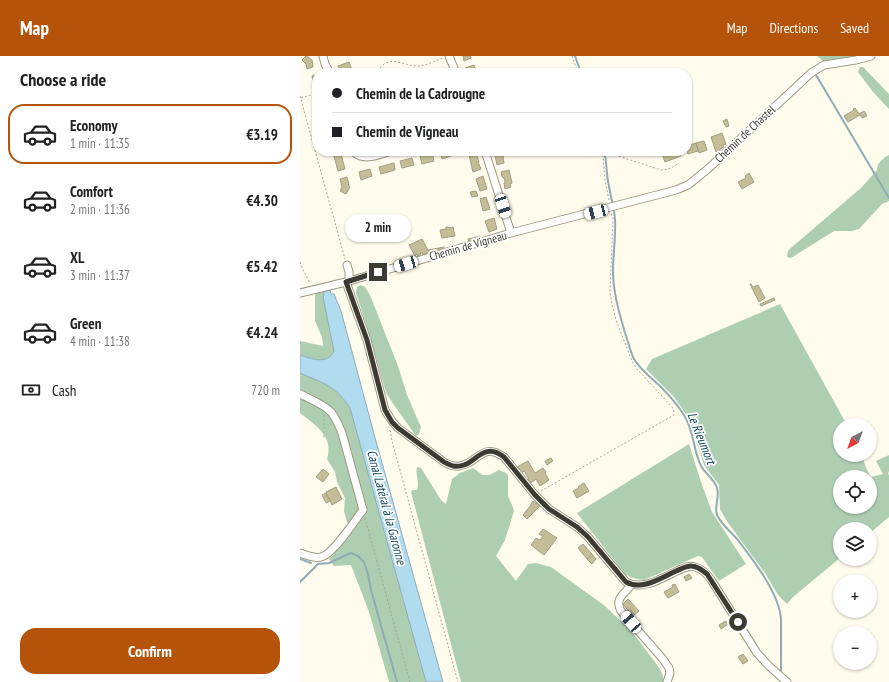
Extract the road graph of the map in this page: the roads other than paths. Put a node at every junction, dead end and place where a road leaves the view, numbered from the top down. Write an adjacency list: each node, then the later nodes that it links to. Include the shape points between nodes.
1 (323, 56): 4 (street)
2 (871, 56): 9 (street, Chemin de Chastel, via 824,65 811,73 688,185)
3 (446, 57): 5 (street)
4 (327, 68)
5 (453, 68)
6 (359, 156): 7 (street)
7 (372, 156)
8 (487, 156): 10 (street)
9 (613, 207): 10 (street, Chemin de Vigneau)
10 (512, 233): 12 (street, Chemin de Vigneau)
11 (347, 265): 12 (street)
12 (348, 281): 13 (street, Chemin de Vigneau); 16 (street, via 385,410 392,422 452,466 464,465 486,451 498,452 535,495 549,509 588,537)
13 (301, 292)
14 (300, 394): 15 (street, via 324,406 338,422 363,510 327,555 313,557)
15 (300, 553)
16 (631, 585): 17 (street, via 619,599 618,606 669,668); 18 (street, via 644,585 684,567 702,570 712,581 757,653)
17 (667, 682)
18 (787, 682)

